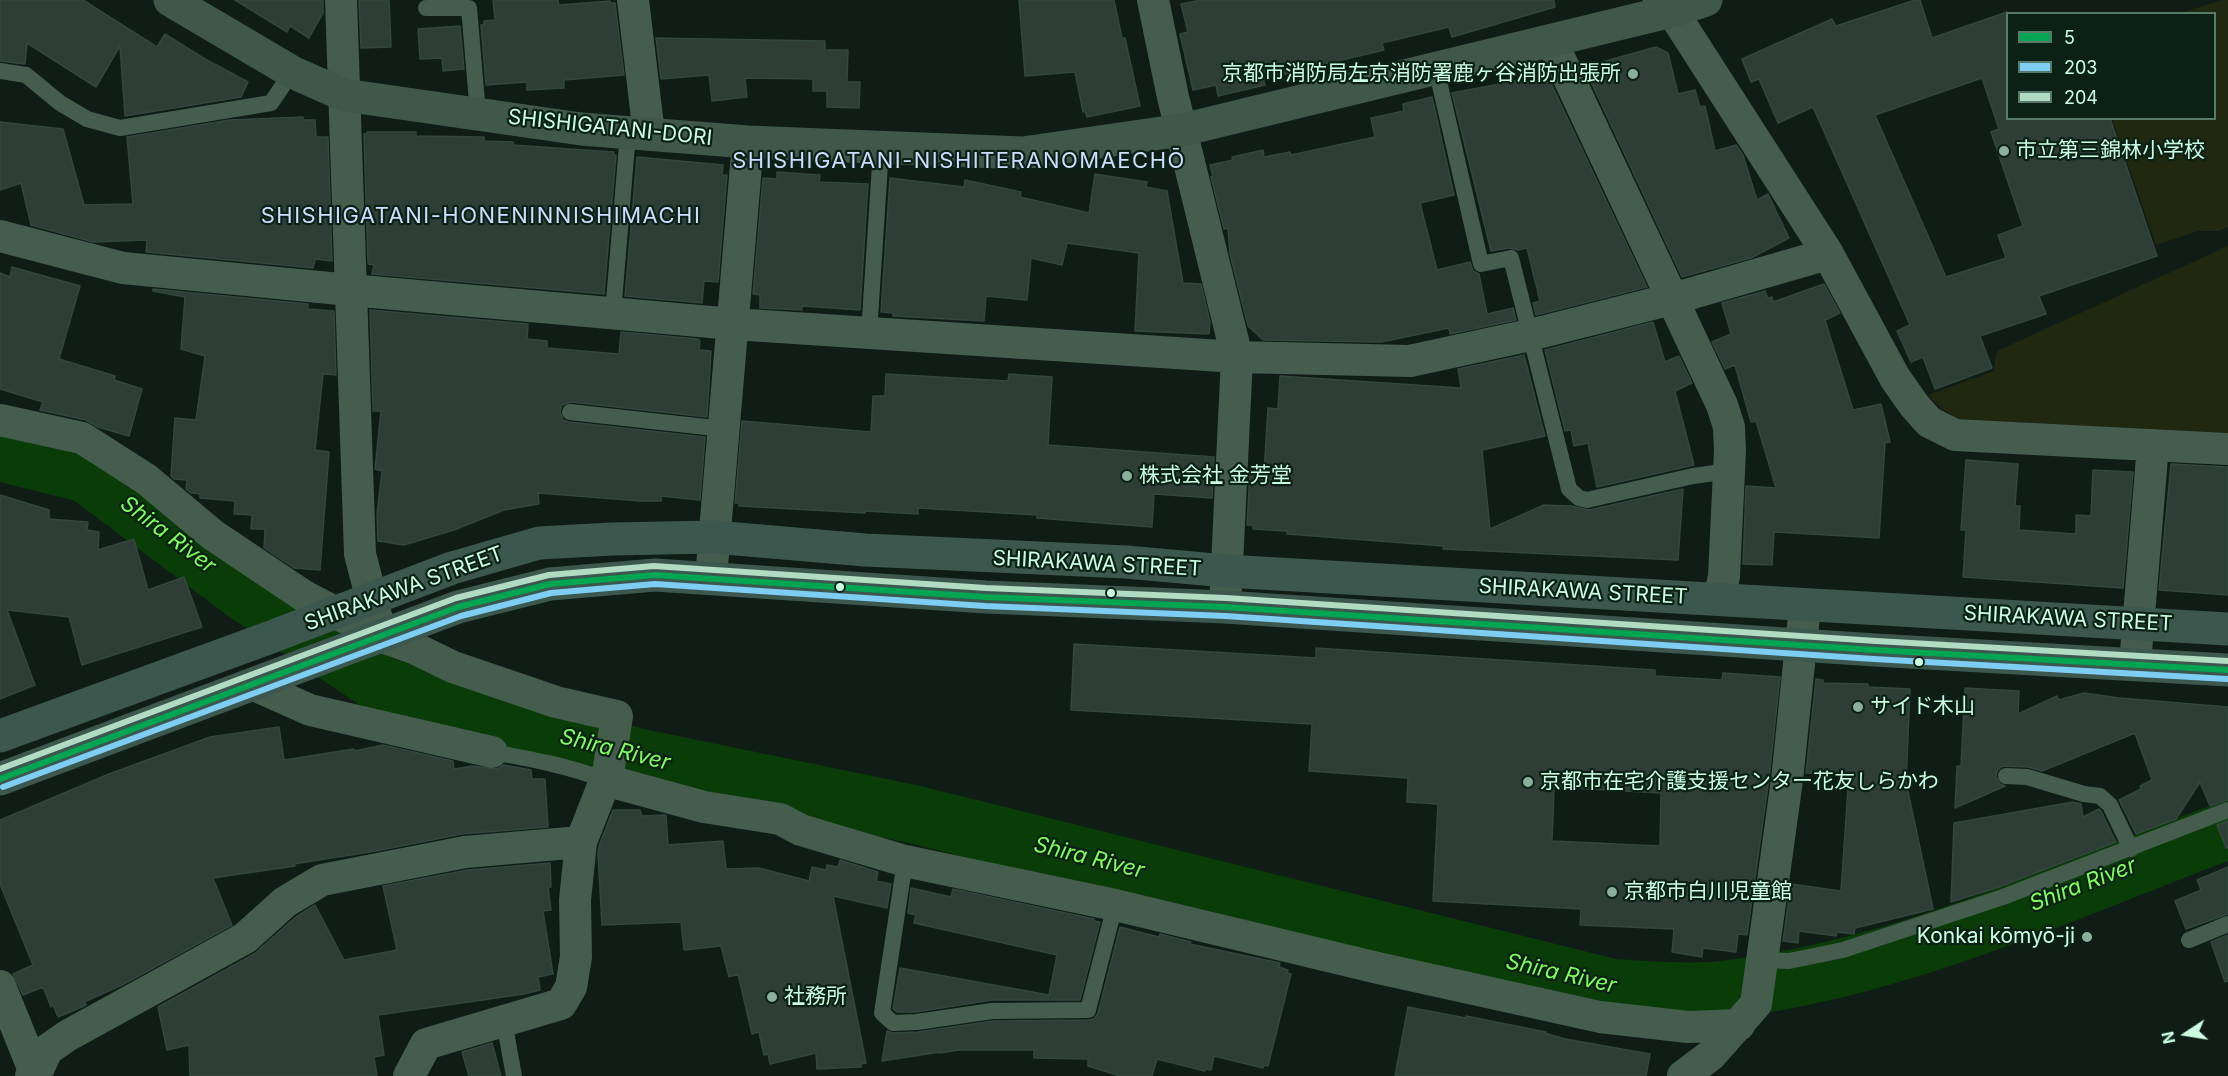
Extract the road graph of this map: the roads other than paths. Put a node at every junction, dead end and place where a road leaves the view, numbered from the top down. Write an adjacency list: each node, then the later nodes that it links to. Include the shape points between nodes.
1 (170, 0): 11 (street, SHISHIGATANI-DORI)
2 (341, 0): 12 (street)
3 (633, 0): 15 (street)
4 (1153, 0): 14 (street)
5 (1706, 0): 6 (street, SHISHIGATANI-DORI)
6 (1666, 6): 8 (street, SHISHIGATANI-DORI); 19 (street)
7 (426, 8): 13 (lane, via 469,8)
8 (1551, 40): 9 (street, SHISHIGATANI-DORI); 21 (street)
9 (1436, 68): 14 (street, SHISHIGATANI-DORI); 25 (lane, via 1481,264 1511,258)
10 (0, 70): 11 (lane, via 26,75 87,119 120,128 271,103)
11 (292, 72): 12 (street, SHISHIGATANI-DORI)
12 (344, 94): 13 (street, SHISHIGATANI-DORI); 20 (street)
13 (478, 114): 15 (street, SHISHIGATANI-DORI)
14 (1182, 130): 17 (street, SHISHIGATANI-DORI, via 1023,153); 26 (street)
15 (639, 133): 16 (street, SHISHIGATANI-DORI); 22 (lane)
16 (748, 142): 17 (street, SHISHIGATANI-DORI); 23 (street)
17 (880, 149): 24 (lane)
18 (0, 236): 20 (street, via 123,268)
19 (1828, 254): 21 (street); 30 (street, via 1895,378 1929,422 1955,435)
20 (350, 290): 22 (street); 36 (street, via 360,554)
21 (1672, 299): 25 (street); 32 (street, via 1722,405 1729,427)
22 (614, 313): 23 (street)
23 (733, 324): 24 (street); 29 (street)
24 (869, 333): 26 (street)
25 (1530, 335): 26 (street, via 1410,361); 32 (lane, via 1569,489 1579,498 1587,500)
26 (1237, 357): 34 (street)
27 (570, 412): 29 (lane)
28 (0, 420): 40 (street, via 82,438 146,479 213,535)
29 (724, 429): 33 (street)
30 (2153, 445): 31 (street); 41 (street)
31 (2228, 448)
32 (1729, 471): 37 (street, via 1724,576)
33 (714, 537): 34 (main road, SHIRAKAWA STREET); 35 (street); 36 (main road, SHIRAKAWA STREET, via 539,543 452,568)
34 (1226, 571): 37 (main road, SHIRAKAWA STREET); 39 (street)
35 (711, 578): 39 (main road, SHIRAKAWA STREET, via 986,597); 43 (main road, SHIRAKAWA STREET, via 655,575 550,584 458,608)
36 (371, 599): 40 (main road, SHIRAKAWA STREET); 43 (street)
37 (1719, 600): 38 (main road, SHIRAKAWA STREET)
38 (1805, 606): 41 (main road, SHIRAKAWA STREET); 44 (street)
39 (1225, 607): 44 (main road, SHIRAKAWA STREET)
40 (328, 616): 43 (street); 48 (main road, SHIRAKAWA STREET)
41 (2138, 622): 42 (main road, SHIRAKAWA STREET); 45 (street)
42 (2228, 629)
43 (373, 640): 47 (main road, SHIRAKAWA STREET); 50 (street, via 416,649 453,667 556,702 617,716)
44 (1800, 645): 45 (main road, SHIRAKAWA STREET); 60 (street, via 1787,780)
45 (2135, 664): 46 (main road, SHIRAKAWA STREET)
46 (2228, 670)
47 (254, 685): 49 (street, via 310,710); 52 (main road, SHIRAKAWA STREET)
48 (0, 736)
49 (492, 752): 50 (lane)
50 (607, 776): 54 (street); 56 (street, via 704,807 780,819 801,830)
51 (2006, 776): 55 (lane, via 2027,777 2100,796 2110,804)
52 (0, 779)
53 (2228, 810): 55 (lane)
54 (581, 842): 63 (street, via 571,987 561,1005); 64 (street, via 465,852 322,880 285,902 245,938 67,1036 47,1050)
55 (2131, 849): 60 (lane, via 1843,950)
56 (905, 861): 57 (street); 57 (lane, via 882,1013 893,1023 992,1011 1088,1010)
57 (1115, 905): 62 (street, via 1600,1017 1688,1027)
58 (2228, 924): 59 (lane)
59 (2189, 940)
60 (1761, 966): 62 (street)
61 (0, 986): 64 (street)
62 (1747, 1015): 67 (street, via 1711,1055)
63 (504, 1021): 65 (street, via 426,1044); 66 (lane)
64 (34, 1075)
65 (409, 1076)
66 (514, 1076)
67 (1683, 1076)

